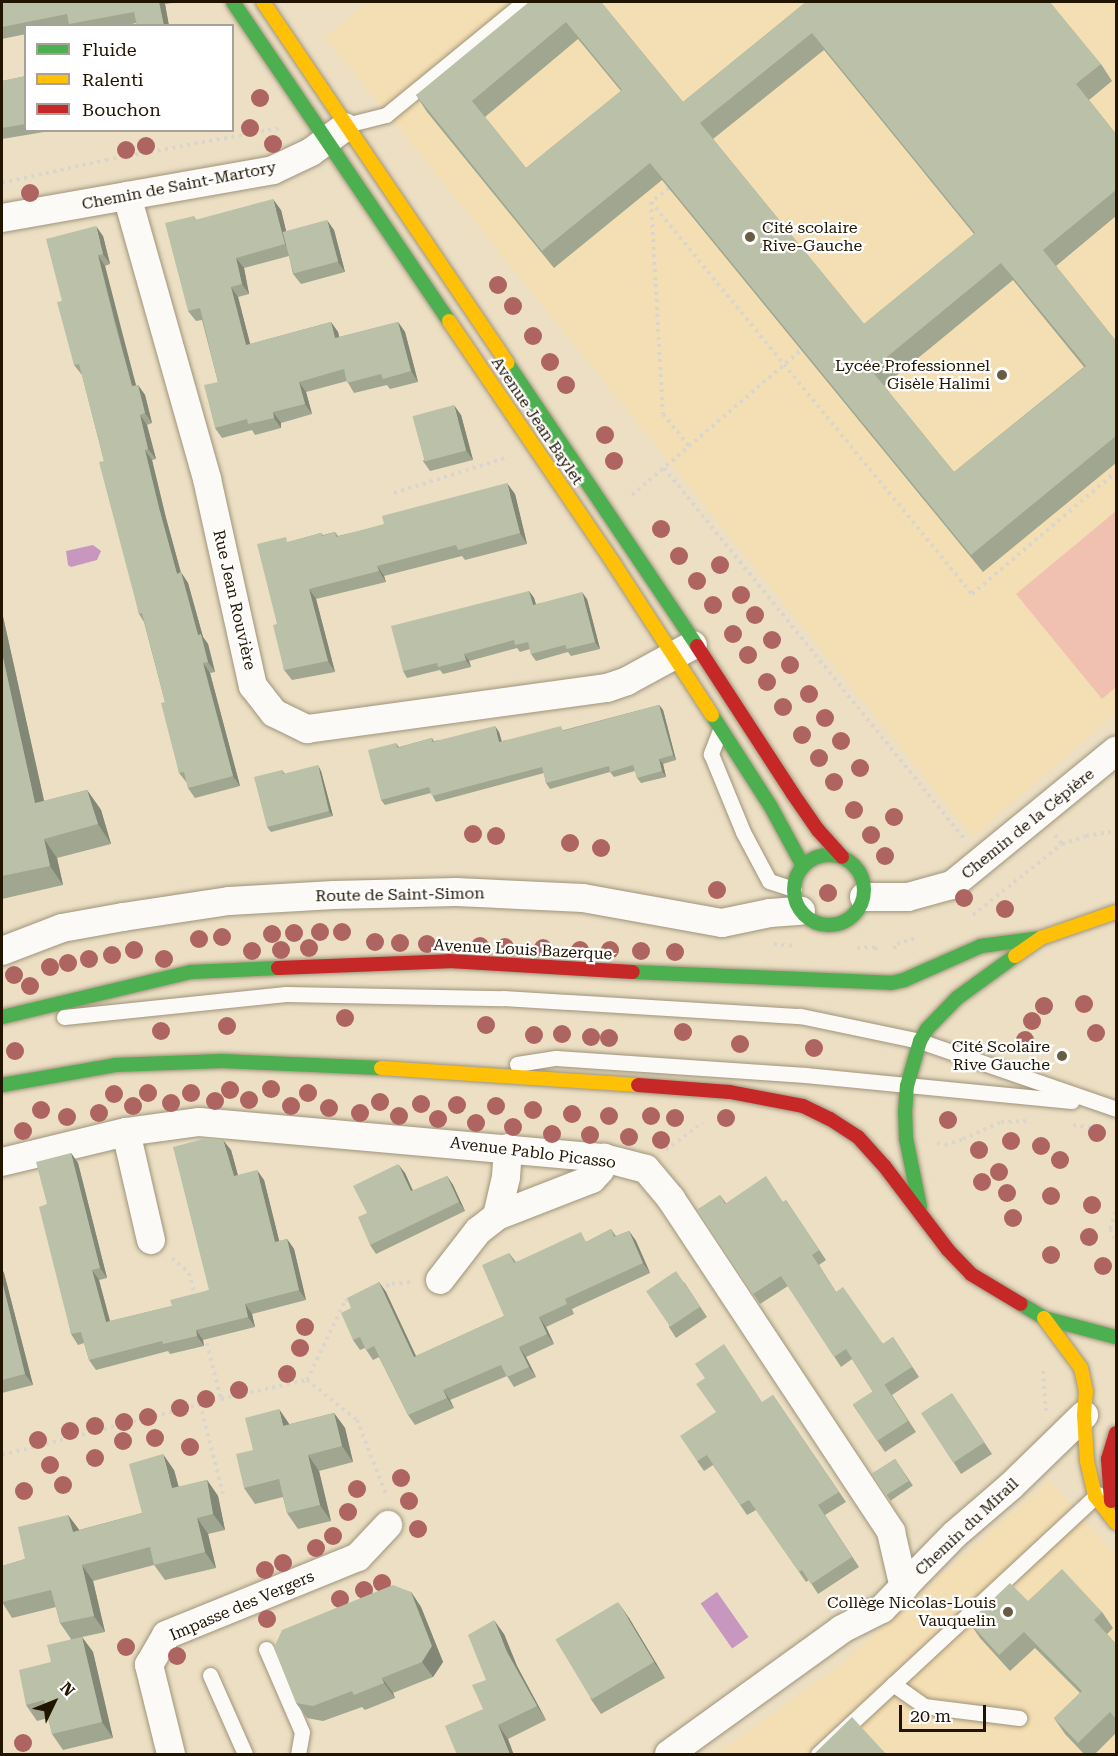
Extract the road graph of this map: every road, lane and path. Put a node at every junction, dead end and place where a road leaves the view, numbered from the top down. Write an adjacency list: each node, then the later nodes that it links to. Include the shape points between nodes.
1 (233, 2): 5 (main road, Avenue Jean Baylet)
2 (263, 2): 5 (main road, Avenue Jean Baylet)
3 (525, 2): 5 (lane, via 386,115)
4 (284, 119): 6 (path, via 283,127)
5 (337, 134): 8 (street, Chemin de Saint-Martory, via 273,170); 18 (main road, Avenue Jean Baylet); 19 (main road, Avenue Jean Baylet)
6 (2, 183)
7 (669, 188): 9 (path)
8 (127, 196): 10 (street, Chemin de Saint-Martory); 19 (street, Rue Jean Rouvière, via 207,479 253,686 274,713 307,729 607,688)
9 (651, 202): 12 (path); 13 (path, via 663,414)
10 (2, 218)
11 (801, 350): 12 (path)
12 (785, 363): 13 (path); 16 (path, via 972,594)
13 (688, 446): 15 (path)
14 (506, 457): 17 (path)
15 (664, 468): 18 (path); 25 (path)
16 (1116, 472)
17 (394, 493)
18 (608, 514): 19 (main road, Avenue Jean Baylet)
19 (684, 650): 20 (main road, Avenue Jean Baylet); 24 (main road, Avenue Jean Baylet)
20 (720, 730): 26 (main road, Avenue Jean Baylet, via 771,807); 28 (lane, via 711,754 743,832 769,881)
21 (1116, 751): 25 (street, Chemin de la Cépière)
22 (1116, 831): 23 (path)
23 (1062, 844)
24 (842, 857): 26 (main road, via 821,856); 27 (main road, via 862,878)
25 (982, 862): 27 (street, Chemin de la Cépière, via 952,885 908,897)
26 (803, 866): 28 (main road)
27 (864, 897): 28 (main road, via 853,917 832,926 820,924)
28 (798, 900): 31 (street, Route de Saint-Simon, via 722,922 583,898 456,892 229,901 62,928)
29 (1116, 912): 30 (main road)
30 (1041, 938): 32 (main road, Avenue Louis Bazerque, via 981,946 891,983 708,977 449,961 191,972); 34 (main road, via 957,998)
31 (2, 951)
32 (2, 1017)
33 (2, 1023): 34 (lane, via 286,994 503,998 800,1017)
34 (920, 1041): 37 (main road); 38 (lane)
35 (464, 1072): 36 (main road, via 222,1061 115,1065); 37 (lane, via 556,1058); 51 (main road, via 730,1092 803,1106 858,1137)
36 (2, 1085)
37 (907, 1086): 38 (lane); 45 (main road)
38 (1095, 1103): 39 (lane)
39 (1116, 1109)
40 (713, 1116): 49 (path)
41 (1036, 1121): 45 (path, via 1001,1122 945,1145)
42 (1071, 1125): 43 (path)
43 (1105, 1131)
44 (126, 1132): 46 (street, Avenue Pablo Picasso, via 199,1122); 48 (street, Avenue Pablo Picasso); 53 (street)
45 (906, 1138): 51 (main road)
46 (508, 1148): 47 (street, Avenue Pablo Picasso); 52 (street)
47 (604, 1158): 49 (street, Avenue Pablo Picasso); 52 (street, via 592,1179)
48 (2, 1162)
49 (646, 1169): 73 (street, via 671,1199 891,1532)
50 (1116, 1212): 54 (path, via 1110,1229)
51 (922, 1213): 59 (main road, via 971,1274)
52 (497, 1216): 55 (street, via 478,1231)
53 (151, 1240): 58 (path, via 189,1273)
54 (1116, 1242)
55 (440, 1280): 56 (path, via 392,1284)
56 (373, 1291)
57 (354, 1298): 62 (path, via 345,1301)
58 (197, 1307)
59 (1044, 1318): 61 (main road); 65 (main road, via 1080,1368 1086,1391)
60 (203, 1330): 63 (path)
61 (1116, 1337)
62 (307, 1380): 63 (path); 72 (path, via 357,1420 389,1500)
63 (221, 1399): 64 (path)
64 (200, 1404): 67 (path); 69 (path)
65 (1084, 1415): 70 (main road, via 1087,1461); 73 (street, Chemin du Mirail, via 954,1535)
66 (1116, 1433): 68 (main road, via 1108,1459)
67 (2, 1455)
68 (1108, 1487): 70 (lane); 71 (main road)
69 (223, 1494)
70 (1095, 1496): 71 (main road); 76 (lane)
71 (1116, 1523)
72 (388, 1526): 78 (street, Impasse des Vergers, via 358,1557 166,1635 149,1665)
73 (904, 1588): 81 (street, Chemin du Mirail, via 882,1609 842,1629)
74 (266, 1649): 80 (lane, via 302,1732)
75 (210, 1675): 79 (lane)
76 (893, 1684): 77 (lane, via 924,1706); 82 (lane)
77 (1019, 1718)
78 (171, 1755)
79 (245, 1755)
80 (298, 1755)
81 (669, 1755)
82 (818, 1755)

